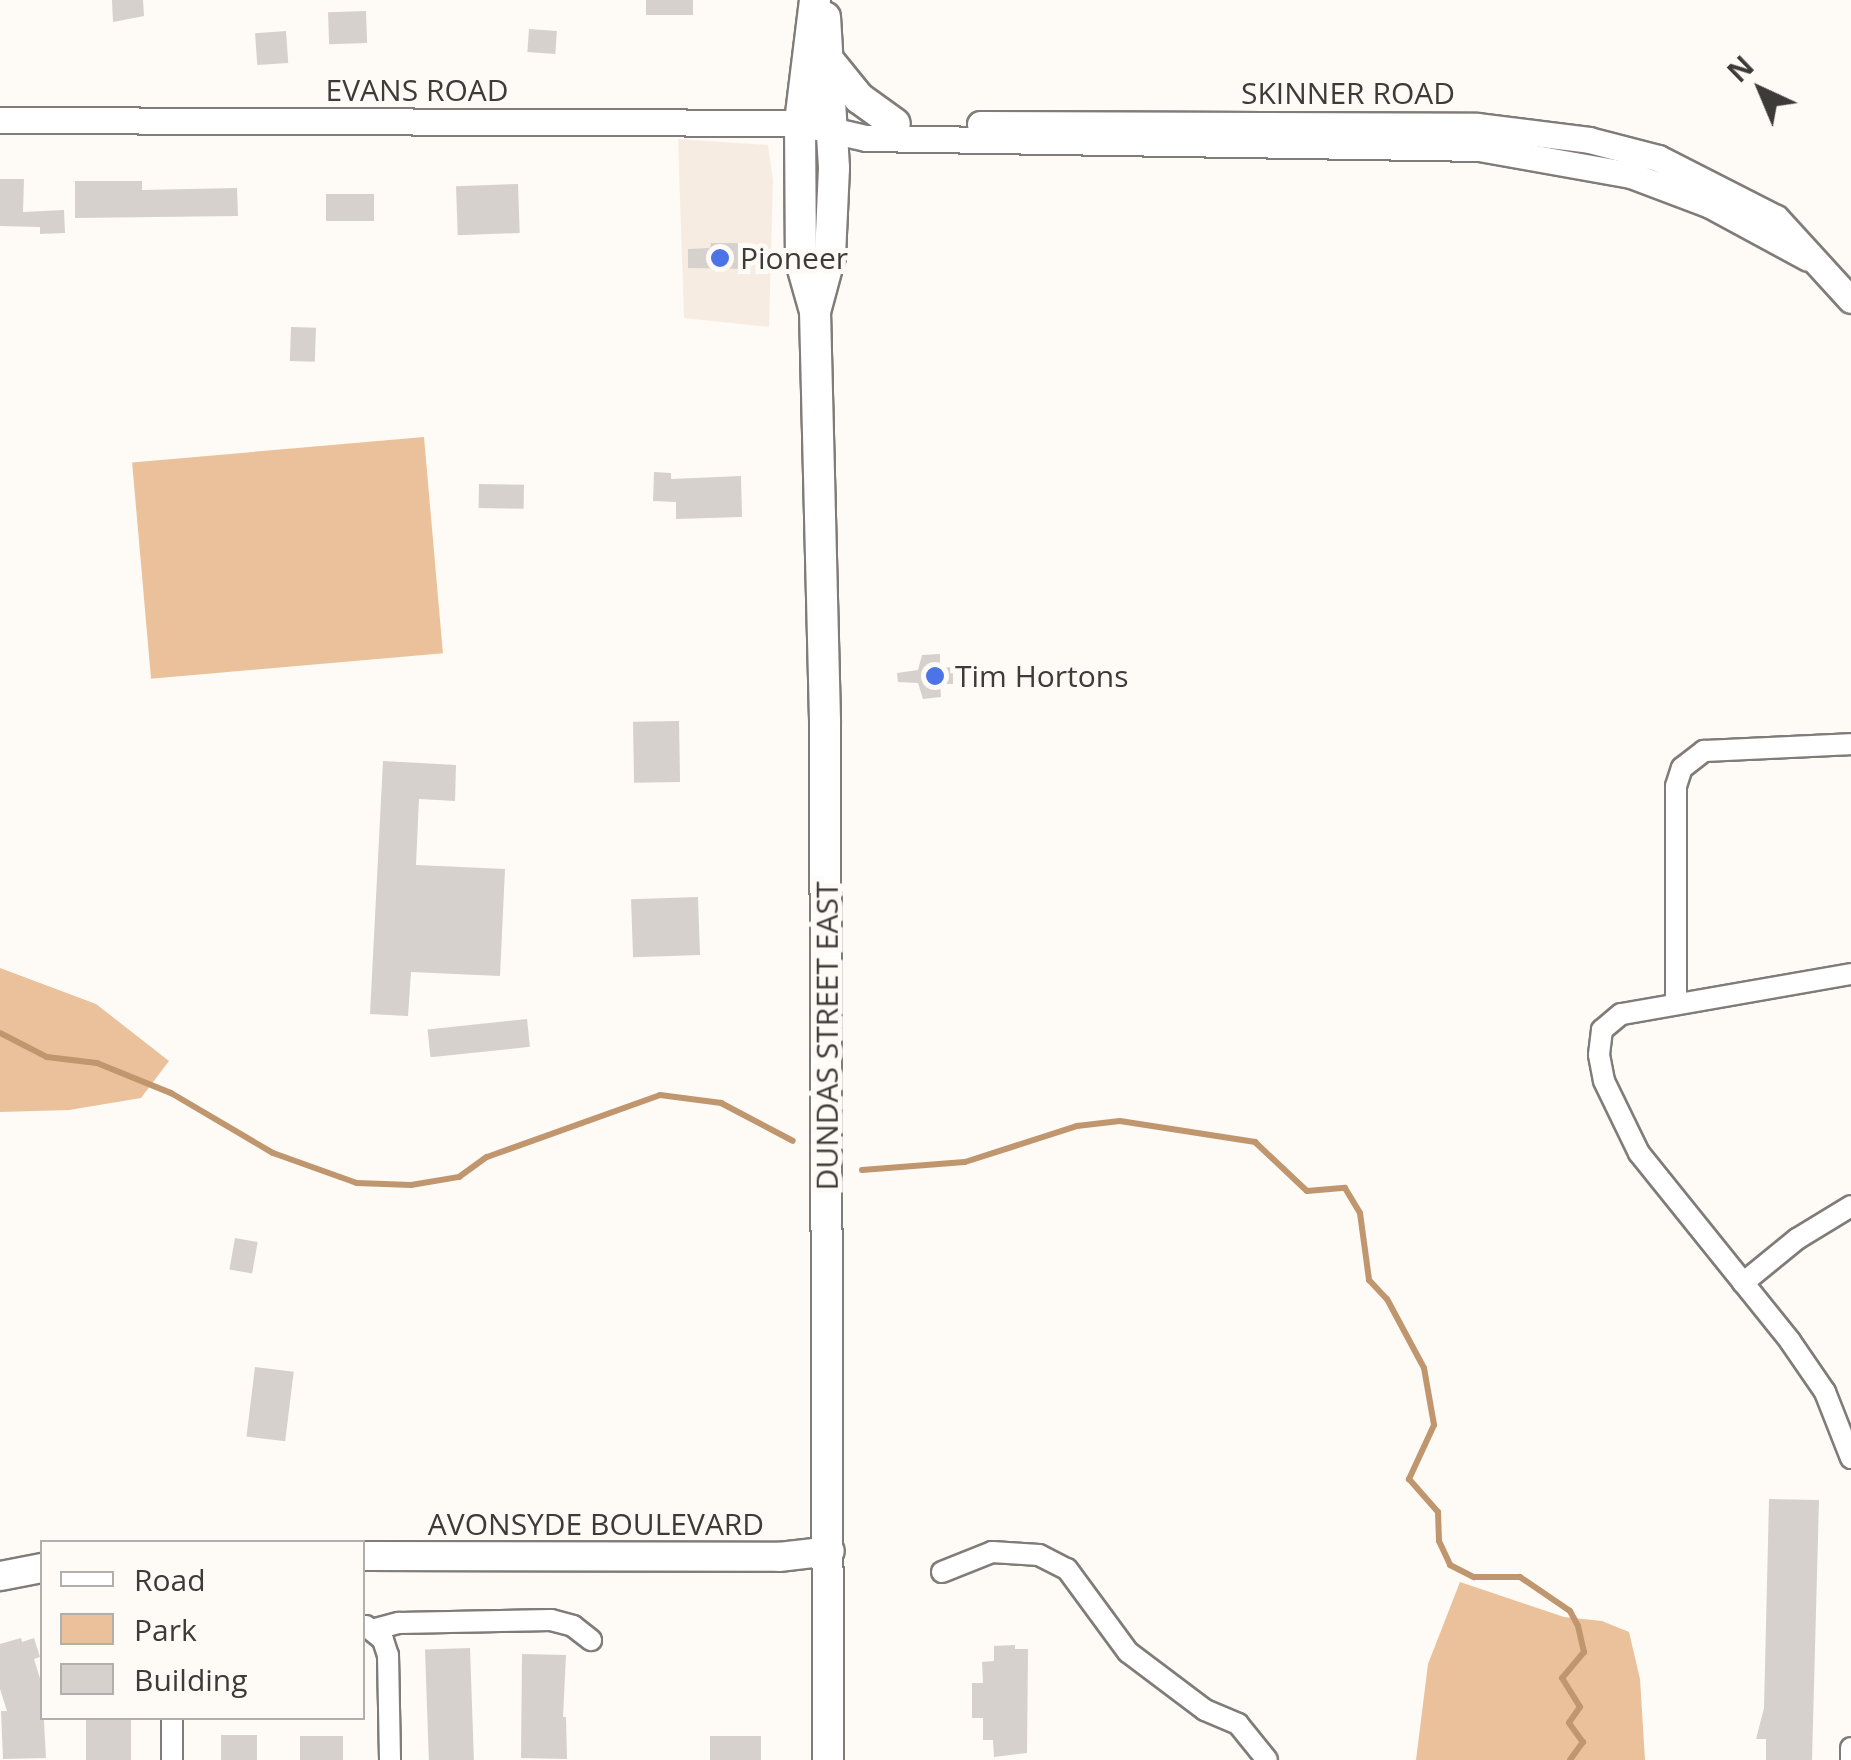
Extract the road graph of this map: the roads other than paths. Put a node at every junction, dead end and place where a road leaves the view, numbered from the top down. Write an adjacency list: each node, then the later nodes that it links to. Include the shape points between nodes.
1 (818, 0): 2 (main road, DUNDAS STREET EAST); 4 (main road, DUNDAS STREET EAST)
2 (829, 61): 5 (main road, via 859,98); 6 (main road, DUNDAS STREET EAST)
3 (0, 120): 4 (street, EVANS ROAD)
4 (800, 124): 6 (street, EVANS ROAD); 9 (main road, DUNDAS STREET EAST, via 801,262)
5 (894, 124): 6 (street, SKINNER ROAD); 7 (street, SKINNER ROAD, via 1477,126 1589,140 1658,158 1717,184 1776,218)
6 (843, 130): 7 (street, SKINNER ROAD, via 866,138 1146,146 1479,148 1631,175 1710,204); 9 (main road, DUNDAS STREET EAST, via 830,256)
7 (1808, 258): 8 (street, SKINNER ROAD)
8 (1851, 300)
9 (815, 311): 16 (main road, DUNDAS STREET EAST, via 825,724)
10 (1851, 744): 12 (street, via 1704,752 1682,768 1676,786)
11 (1851, 974): 12 (street)
12 (1676, 1002): 14 (street, via 1611,1020 1600,1042 1604,1081 1639,1154)
13 (1851, 1206): 14 (street)
14 (1743, 1283): 15 (street, via 1824,1392)
15 (1851, 1458)
16 (830, 1551): 17 (main road, AVONSYDE BOULEVARD, via 779,1557); 27 (main road, DUNDAS STREET EAST)
17 (365, 1556)
18 (40, 1568): 20 (main road)
19 (942, 1572): 28 (street, via 992,1552 1040,1555 1067,1569 1128,1652 1205,1710 1238,1724)
20 (0, 1576)
21 (367, 1627): 22 (street, via 551,1620); 26 (street, via 388,1655)
22 (591, 1640)
23 (172, 1720): 25 (street)
24 (1851, 1748): 29 (street)
25 (172, 1760)
26 (390, 1760)
27 (828, 1760)
28 (1267, 1760)
29 (1851, 1760)

